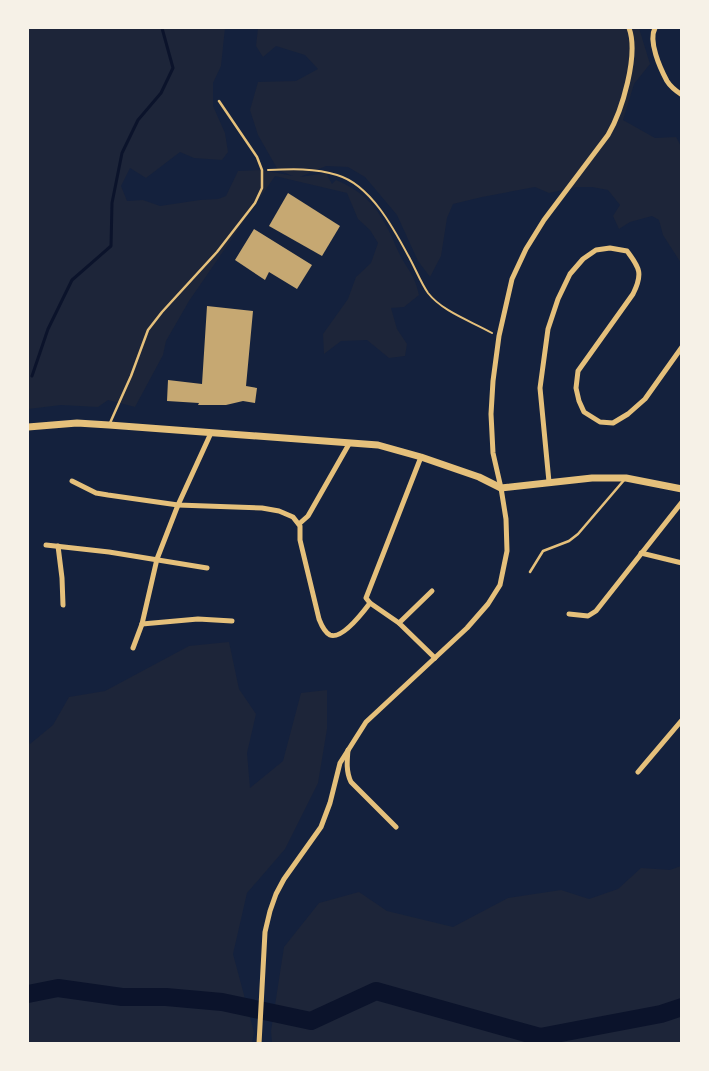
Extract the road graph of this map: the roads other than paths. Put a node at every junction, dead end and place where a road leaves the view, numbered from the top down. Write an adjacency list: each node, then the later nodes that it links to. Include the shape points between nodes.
1 (628, 28): 14 (street, via 633,56 617,121 544,220 512,279 499,336 491,414 492,454)
2 (655, 28): 3 (street, via 651,41 668,82)
3 (682, 95)
4 (219, 101): 6 (lane, via 249,143 262,170 262,188 217,252 148,330)
5 (682, 347): 13 (street, via 645,399 628,414 613,423 600,422 584,412 576,388 578,371 639,282 637,264 627,251 596,250 583,259 570,274 548,330 540,388)
6 (109, 424): 7 (street); 8 (street)
7 (28, 426)
8 (211, 434): 9 (street); 17 (street)
9 (348, 444): 10 (street, via 378,445); 18 (street, via 308,516)
10 (421, 457): 14 (street); 27 (street, via 367,594)
11 (626, 478): 13 (street); 15 (street); 25 (lane, via 578,534 544,551)
12 (72, 481): 17 (street, via 96,493)
13 (549, 482): 14 (street)
14 (501, 488): 34 (street, via 508,550 500,585 467,628)
15 (682, 489)
16 (682, 502): 21 (street)
17 (178, 505): 18 (street, via 262,508 293,517); 22 (street)
18 (299, 524): 27 (street, via 319,619 329,635 341,633)
19 (46, 545): 20 (street)
20 (58, 546): 22 (street); 28 (street)
21 (641, 553): 23 (street); 29 (street, via 596,611 588,616)
22 (157, 559): 24 (street); 32 (street)
23 (682, 563)
24 (207, 568)
25 (530, 572)
26 (432, 591): 31 (street)
27 (370, 603): 31 (street)
28 (63, 605)
29 (569, 614)
30 (232, 621): 32 (street, via 198,619)
31 (399, 623): 34 (street)
32 (142, 624): 33 (street)
33 (133, 648)
34 (435, 658): 36 (street, via 366,722)
35 (682, 720): 37 (street)
36 (348, 747): 38 (street, via 347,766 351,782); 39 (street, via 321,826 284,878 270,911 265,932)
37 (638, 772)
38 (396, 827)
39 (259, 1044)

